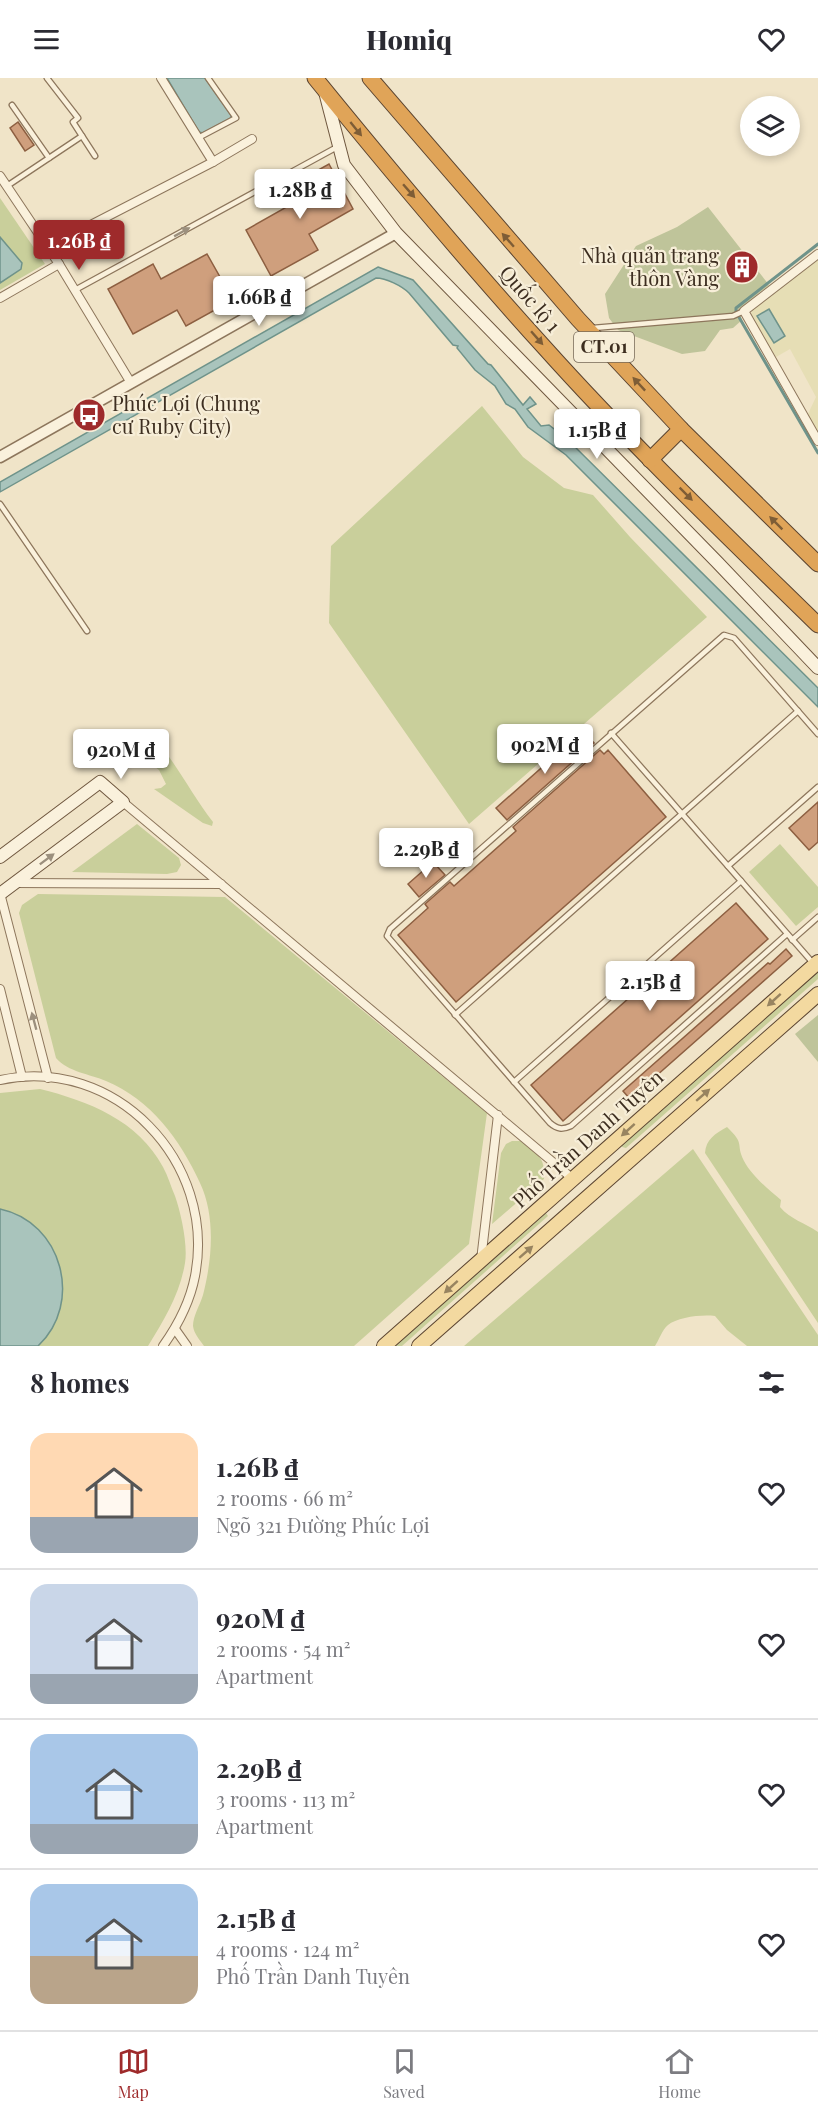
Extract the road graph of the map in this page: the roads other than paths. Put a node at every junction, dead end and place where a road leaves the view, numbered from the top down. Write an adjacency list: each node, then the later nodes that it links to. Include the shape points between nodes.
1 (47, 78): 7 (lane, via 78,118 73,122)
2 (161, 78): 8 (street)
3 (208, 78): 8 (lane, via 236,118)
4 (370, 78): 22 (highway, Quốc lộ 1 / CT.01, one-way to 4)
5 (319, 84): 10 (main road); 27 (highway, Quốc lộ 1 / CT.01, one-way to 27, via 545,347)
6 (12, 105): 12 (lane)
7 (81, 136): 11 (lane); 12 (lane)
8 (198, 138): 13 (street)
9 (252, 139): 13 (street)
10 (339, 146): 15 (main road, via 344,165); 19 (lane, one-way to 10)
11 (95, 156)
12 (49, 158): 14 (lane)
13 (213, 162): 16 (street)
14 (3, 182): 16 (street)
15 (396, 233): 23 (street); 32 (main road)
16 (48, 247): 18 (street)
17 (818, 254): 21 (street)
18 (59, 264): 19 (street); 20 (street)
19 (75, 290): 23 (street)
20 (0, 298)
21 (744, 311): 22 (lane, via 733,316); 25 (street)
22 (586, 329): 24 (highway, Quốc lộ 1 / CT.01, one-way to 22)
23 (131, 383): 26 (street)
24 (681, 429): 27 (highway); 29 (highway, Quốc lộ 1 / CT.01, one-way to 24)
25 (818, 441)
26 (0, 457)
27 (650, 460): 30 (highway, Quốc lộ 1 / CT.01, one-way to 30)
28 (0, 504): 31 (lane)
29 (818, 564)
30 (818, 625)
31 (87, 631)
32 (818, 668)
33 (798, 711): 34 (lane, via 734,638 724,634); 35 (lane); 38 (lane)
34 (611, 733): 38 (lane); 51 (lane, via 388,932 389,939)
35 (818, 734)
36 (818, 786): 40 (lane)
37 (123, 802): 39 (main road, via 100,782); 42 (main road, one-way to 37); 43 (street)
38 (682, 814): 40 (lane); 51 (lane)
39 (0, 857)
40 (728, 866): 41 (lane)
41 (741, 881): 46 (lane); 55 (lane)
42 (14, 883): 43 (street); 44 (main road)
43 (221, 884): 56 (street)
44 (0, 894): 53 (street, one-way to 44)
45 (818, 917): 47 (lane)
46 (787, 934): 47 (lane); 55 (lane, via 571,1126 556,1128)
47 (792, 940): 48 (lane)
48 (816, 963): 57 (main road, Phố Trần Danh Tuyên, one-way to 57)
49 (0, 988): 52 (street)
50 (818, 994): 58 (main road, one-way to 50)
51 (455, 1015): 55 (lane)
52 (22, 1077): 53 (street); 54 (street)
53 (48, 1078): 60 (street, via 68,1080 121,1102 144,1119 178,1164 190,1191 198,1247 190,1294)
54 (0, 1080)
55 (514, 1082)
56 (498, 1115): 57 (street); 59 (street)
57 (573, 1179): 58 (main road); 59 (main road, Phố Trần Danh Tuyên)
58 (589, 1196): 64 (main road, one-way to 58)
59 (481, 1260): 63 (main road, Phố Trần Danh Tuyên, one-way to 63)
60 (175, 1329): 61 (street); 62 (street)
61 (163, 1346)
62 (187, 1346)
63 (384, 1346)
64 (419, 1346)

